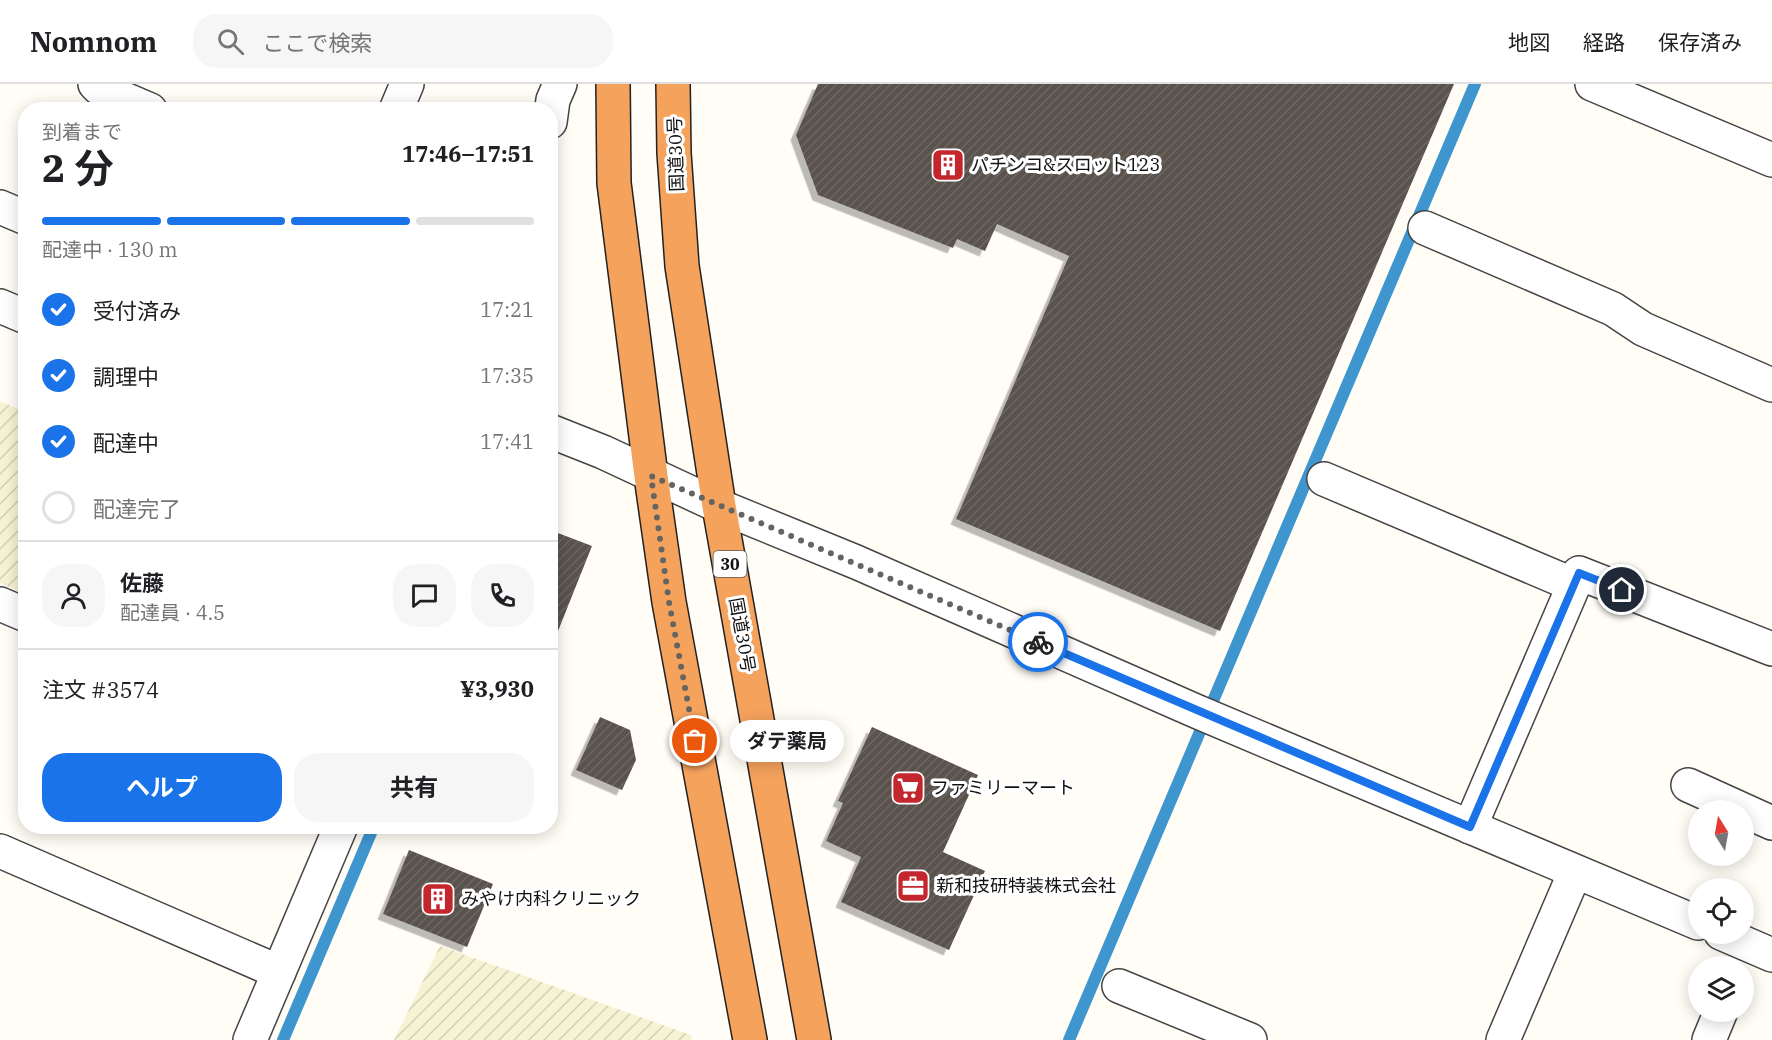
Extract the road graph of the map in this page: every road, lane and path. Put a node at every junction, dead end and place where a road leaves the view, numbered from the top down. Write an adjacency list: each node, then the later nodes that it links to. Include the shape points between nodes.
1 (95, 84): 7 (street)
2 (407, 84): 8 (street)
3 (560, 84): 9 (street)
4 (613, 84): 18 (highway, via 614,183)
5 (674, 84): 20 (highway, 国道30号 / 30, via 674,153 682,266)
6 (1592, 84): 10 (street)
7 (131, 102)
8 (399, 102)
9 (553, 102)
10 (1772, 160)
11 (0, 207): 12 (street)
12 (18, 215)
13 (1425, 228): 16 (street, via 1613,309 1643,328)
14 (0, 306): 15 (street)
15 (18, 314)
16 (1772, 385)
17 (558, 434): 18 (street)
18 (651, 476): 20 (street); 36 (highway, via 669,602)
19 (1324, 479): 21 (street)
20 (719, 506): 27 (street); 37 (highway, 国道30号 / 30)
21 (1574, 585): 24 (street, via 1579,573); 27 (street)
22 (0, 604): 23 (street)
23 (18, 612)
24 (1772, 650)
25 (1688, 785): 26 (street)
26 (1772, 823)
27 (1470, 827): 30 (street)
28 (338, 834): 32 (street)
29 (0, 851): 32 (street)
30 (1575, 872): 31 (street); 39 (street)
31 (1688, 919)
32 (279, 972): 35 (street)
33 (1119, 986): 38 (street)
34 (1716, 1022): 40 (street)
35 (250, 1040)
36 (750, 1040)
37 (814, 1040)
38 (1250, 1040)
39 (1503, 1040)
40 (1709, 1040)

